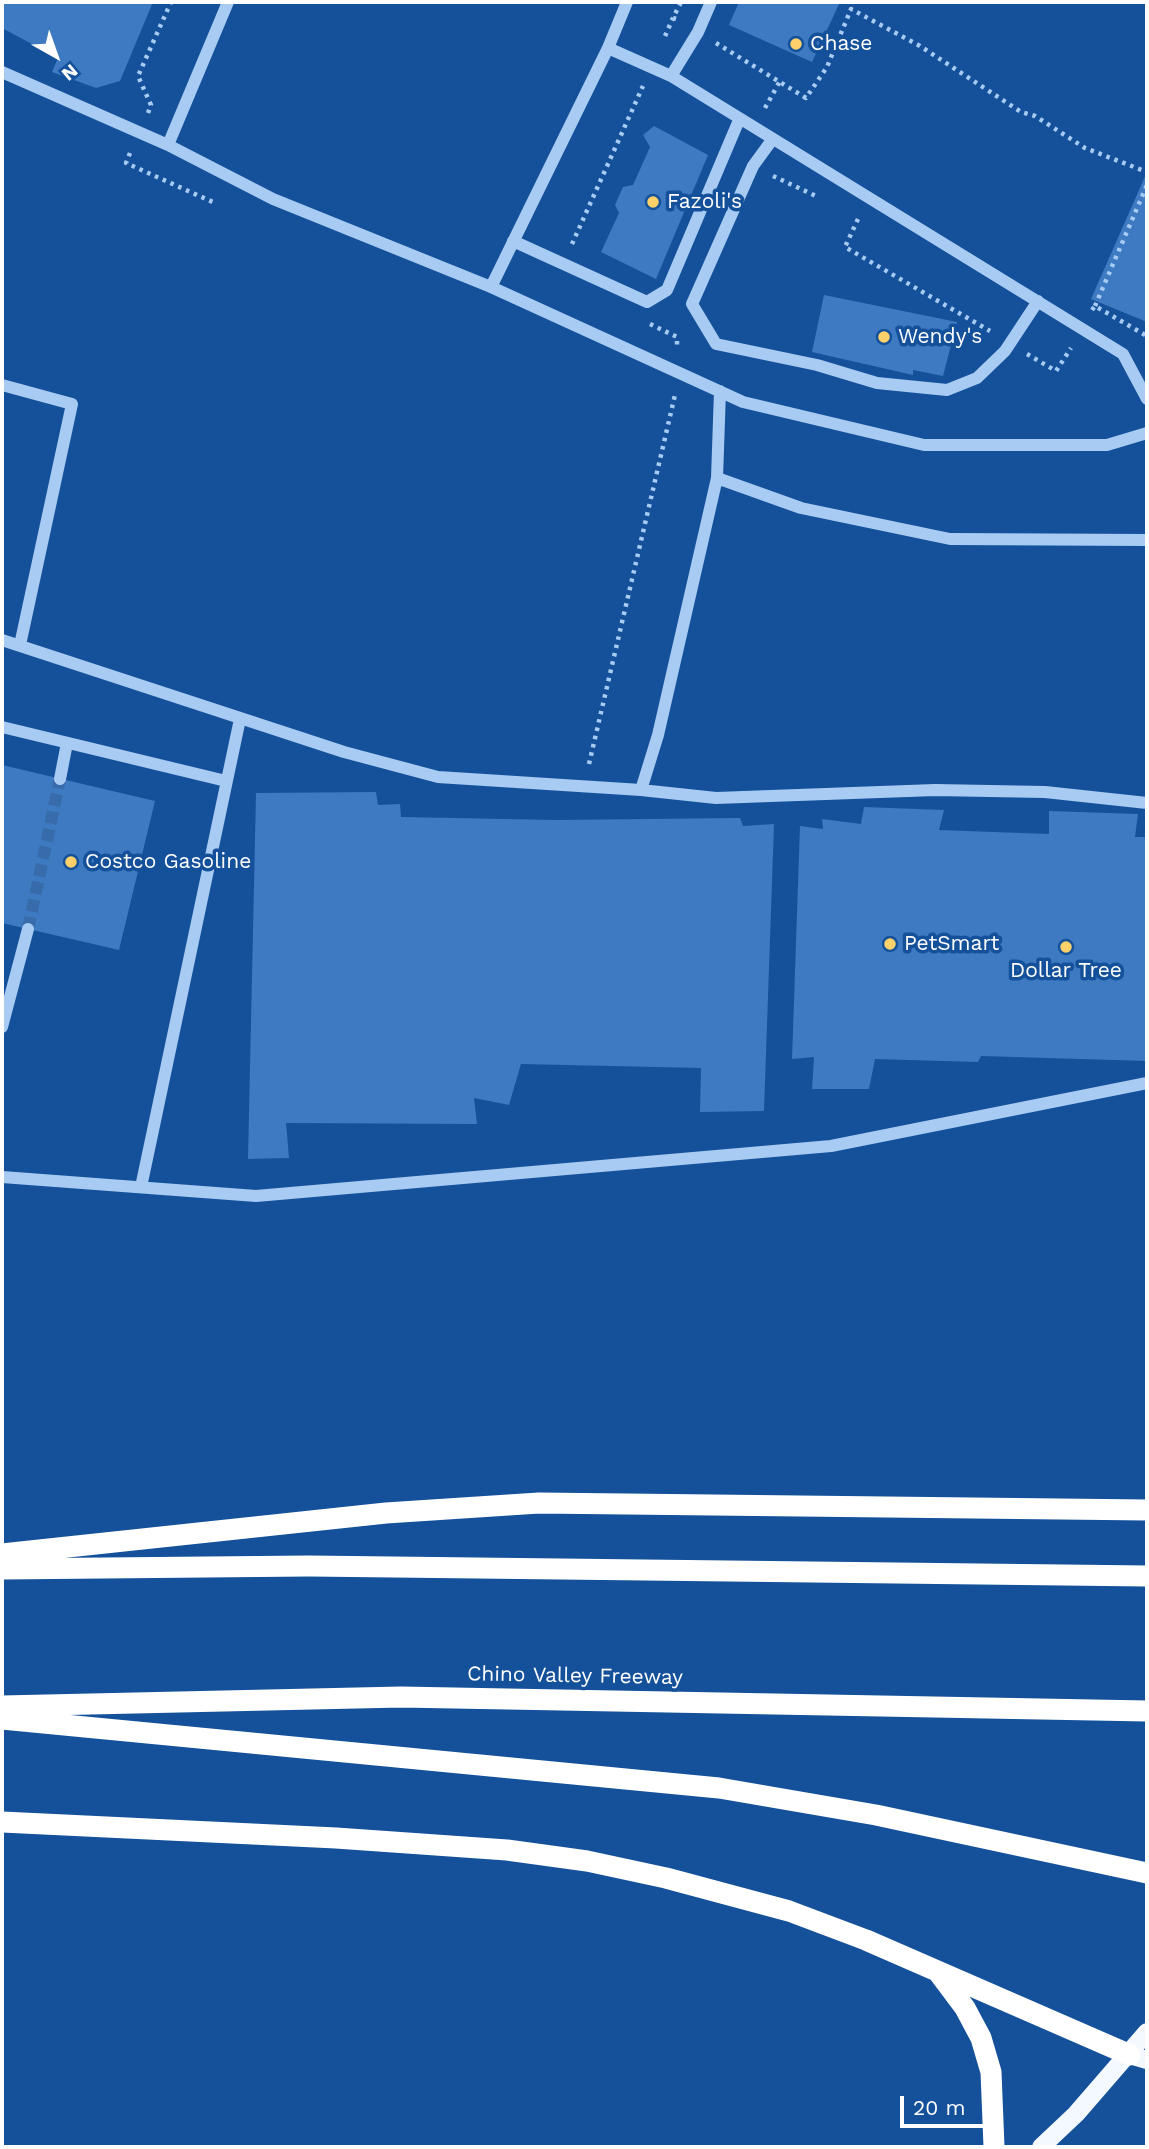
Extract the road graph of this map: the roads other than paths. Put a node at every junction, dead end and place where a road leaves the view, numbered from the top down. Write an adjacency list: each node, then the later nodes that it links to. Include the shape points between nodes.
1 (228, 2): 9 (lane)
2 (627, 2): 4 (lane)
3 (711, 2): 6 (lane)
4 (608, 48): 6 (lane); 10 (lane)
5 (2, 72): 9 (lane)
6 (670, 76): 7 (lane)
7 (739, 120): 8 (lane); 10 (lane, via 667,290 647,302)
8 (772, 140): 12 (lane); 12 (lane, via 753,166 692,304 716,344 877,383 947,390 977,378 1005,351)
9 (168, 145): 11 (lane, via 273,199)
10 (513, 241): 11 (lane)
11 (491, 287): 14 (lane)
12 (1038, 301): 15 (lane, via 1122,354)
13 (2, 386): 20 (lane, via 72,404)
14 (720, 391): 16 (lane, via 743,402 924,445 1107,445); 17 (lane)
15 (1147, 399)
16 (1147, 433)
17 (717, 478): 18 (lane, via 801,508 950,539); 26 (lane, via 658,735)
18 (1147, 540)
19 (2, 640): 20 (lane)
20 (20, 645): 21 (lane)
21 (240, 719): 25 (lane); 26 (lane, via 438,777)
22 (2, 727): 23 (lane)
23 (67, 743): 24 (lane); 25 (lane)
24 (60, 779)
25 (226, 781): 32 (lane)
26 (641, 790): 27 (lane, via 716,799 935,790 1045,792)
27 (1147, 803)
28 (27, 929): 29 (lane)
29 (2, 1027)
30 (1147, 1083): 32 (lane, via 831,1146 257,1196)
31 (2, 1177): 32 (lane)
32 (141, 1187)
33 (1147, 1510): 34 (highway, via 539,1503 386,1513)
34 (2, 1554)
35 (2, 1569): 36 (highway, via 309,1566)
36 (1147, 1576)
37 (2, 1706): 38 (highway, Chino Valley Freeway, via 401,1697)
38 (1143, 1711)
39 (2, 1719): 41 (highway, via 719,1788 876,1815)
40 (2, 1822): 42 (highway, via 415,1843 587,1861 789,1911)
41 (1147, 1873)
42 (937, 1970): 44 (highway); 45 (highway, via 981,2038 991,2072)
43 (1147, 2032): 44 (main road)
44 (1138, 2057): 46 (main road)
45 (995, 2147)
46 (1041, 2147)

